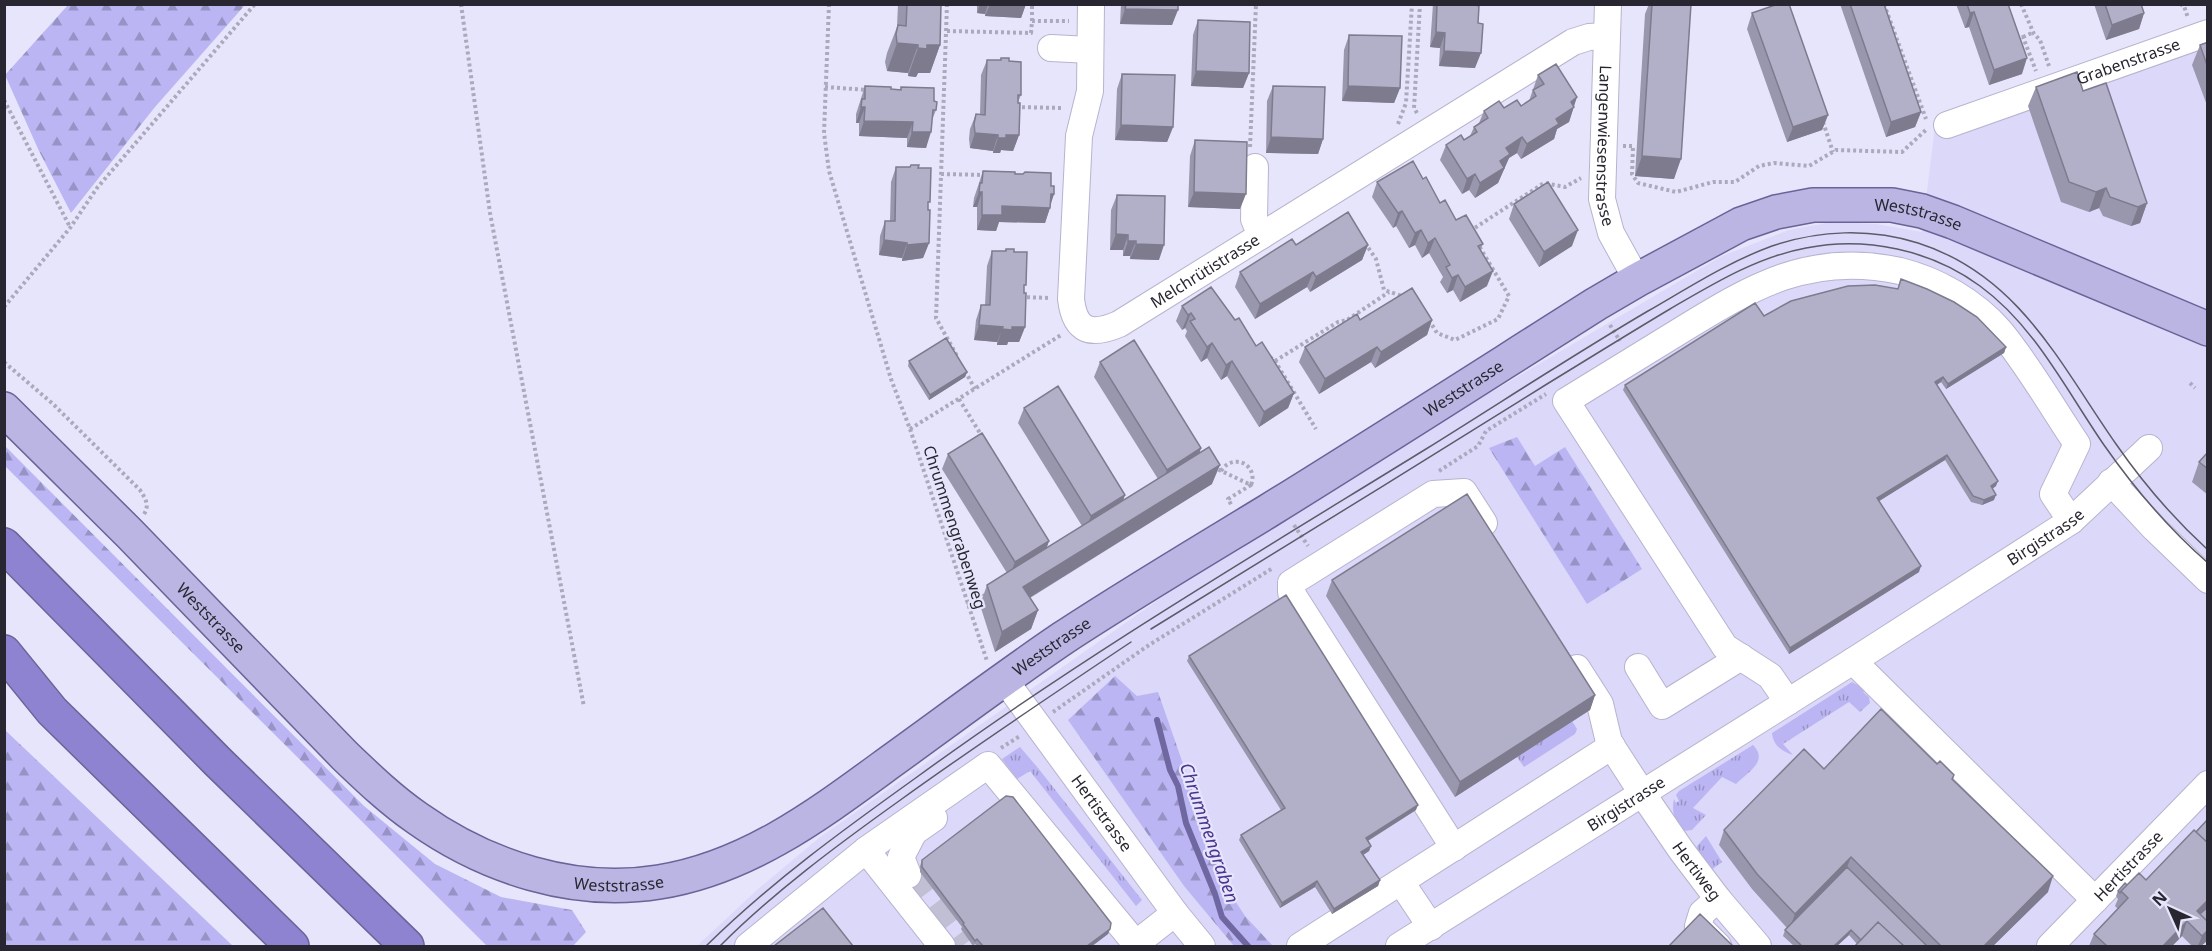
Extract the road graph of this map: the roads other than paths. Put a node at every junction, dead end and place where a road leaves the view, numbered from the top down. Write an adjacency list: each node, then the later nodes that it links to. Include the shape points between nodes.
1 (1608, 4): 4 (street, Langenwiesenstrasse)
2 (1085, 13): 6 (street)
3 (2208, 33): 7 (street, Grabenstrasse)
4 (1606, 36): 9 (street, Melchrütistrasse, via 1573,42); 10 (street, Langenwiesenstrasse, via 1602,199 1611,233)
5 (1051, 48): 6 (street)
6 (1090, 50): 9 (street, Melchrütistrasse, via 1090,91 1079,136 1071,299 1079,324 1094,331 1119,324)
7 (1947, 125)
8 (1255, 167): 9 (street, via 1254,219)
9 (1262, 236)
10 (1637, 280): 11 (main road, Weststrasse, via 1741,224 1776,212 1813,205 1892,205 1953,222); 25 (main road, Weststrasse, via 1128,596)
11 (2208, 329)
12 (4, 409): 25 (main road, Weststrasse, via 380,790 460,845 542,877 588,885 629,885 683,878 748,855 827,808)
13 (2149, 448): 14 (street, Birgistrasse)
14 (2111, 482): 15 (street, Birgistrasse); 18 (street)
15 (2071, 521): 21 (street, via 2053,494 2077,444 1999,330 1969,304 1939,284 1872,265 1801,271 1772,280 1740,294 1566,401 1725,647); 22 (street, Birgistrasse)
16 (1495, 540): 32 (street, via 1464,492 1433,494 1291,583 1291,592)
17 (4, 545): 43 (highway)
18 (2208, 580)
19 (1563, 646): 28 (street, Hertiweg, via 1600,704)
20 (4, 652): 27 (highway)
21 (1741, 657): 23 (street, via 1662,706); 26 (street, via 1770,676)
22 (1853, 662): 26 (street, Birgistrasse); 37 (street)
23 (1638, 667)
24 (4, 672): 27 (highway)
25 (1004, 679): 38 (street, Hertistrasse)
26 (1788, 702): 31 (street, Birgistrasse)
27 (52, 711): 42 (highway)
28 (1612, 746): 31 (street, Hertiweg); 32 (street)
29 (2208, 784): 37 (street, Hertistrasse)
30 (1005, 786): 33 (street, via 988,765); 34 (street, via 982,786 914,832 901,857); 41 (street)
31 (1642, 793): 36 (street, Hertiweg); 39 (street, Birgistrasse)
32 (1454, 848): 35 (street)
33 (866, 850): 44 (street); 45 (street)
34 (908, 875)
35 (1401, 882): 39 (street); 47 (street)
36 (1718, 899): 49 (street, via 1702,913 1698,926); 50 (street, Hertiweg)
37 (2095, 900): 40 (street, Hertistrasse)
38 (1175, 913): 41 (street); 46 (street, Hertistrasse)
39 (1431, 927): 48 (street, Birgistrasse)
40 (2058, 944)
41 (1135, 945)
42 (292, 946)
43 (407, 946)
44 (748, 946)
45 (942, 946)
46 (1203, 946)
47 (1300, 946)
48 (1400, 946)
49 (1719, 946)
50 (1758, 946)

